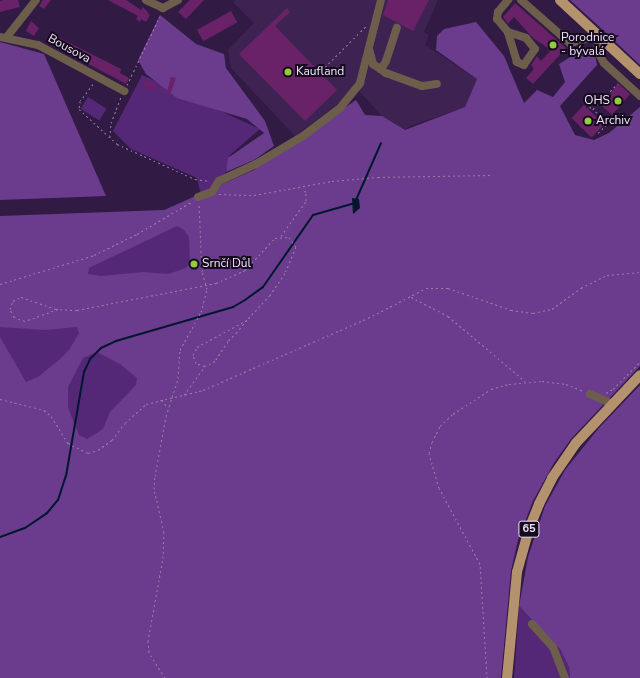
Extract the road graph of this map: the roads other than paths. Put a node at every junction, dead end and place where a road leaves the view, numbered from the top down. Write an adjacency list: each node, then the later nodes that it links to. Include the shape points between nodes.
1 (36, 0): 11 (street)
2 (146, 0): 3 (street, via 163,8)
3 (178, 0)
4 (381, 0): 12 (street)
5 (508, 0): 9 (street, via 498,12 496,19)
6 (521, 0): 10 (street, via 570,43)
7 (560, 0): 10 (main road)
8 (397, 28): 13 (street)
9 (508, 32)
10 (599, 36): 14 (main road); 17 (street, via 597,50 604,63)
11 (3, 37): 16 (street, Bousova, via 38,46)
12 (368, 46): 13 (street, via 373,64); 18 (street, via 360,83 340,108 303,136 256,164 218,181 212,192)
13 (381, 69): 15 (street, via 422,86)
14 (640, 74)
15 (437, 84)
16 (124, 91)
17 (640, 96)
18 (198, 197)
19 (640, 375): 21 (main road, 65)
20 (590, 394): 21 (street)
21 (612, 404): 23 (main road, 65, via 568,455 545,491 534,516 517,572)
22 (532, 624): 24 (street, via 553,647)
23 (507, 678)
24 (565, 678)

